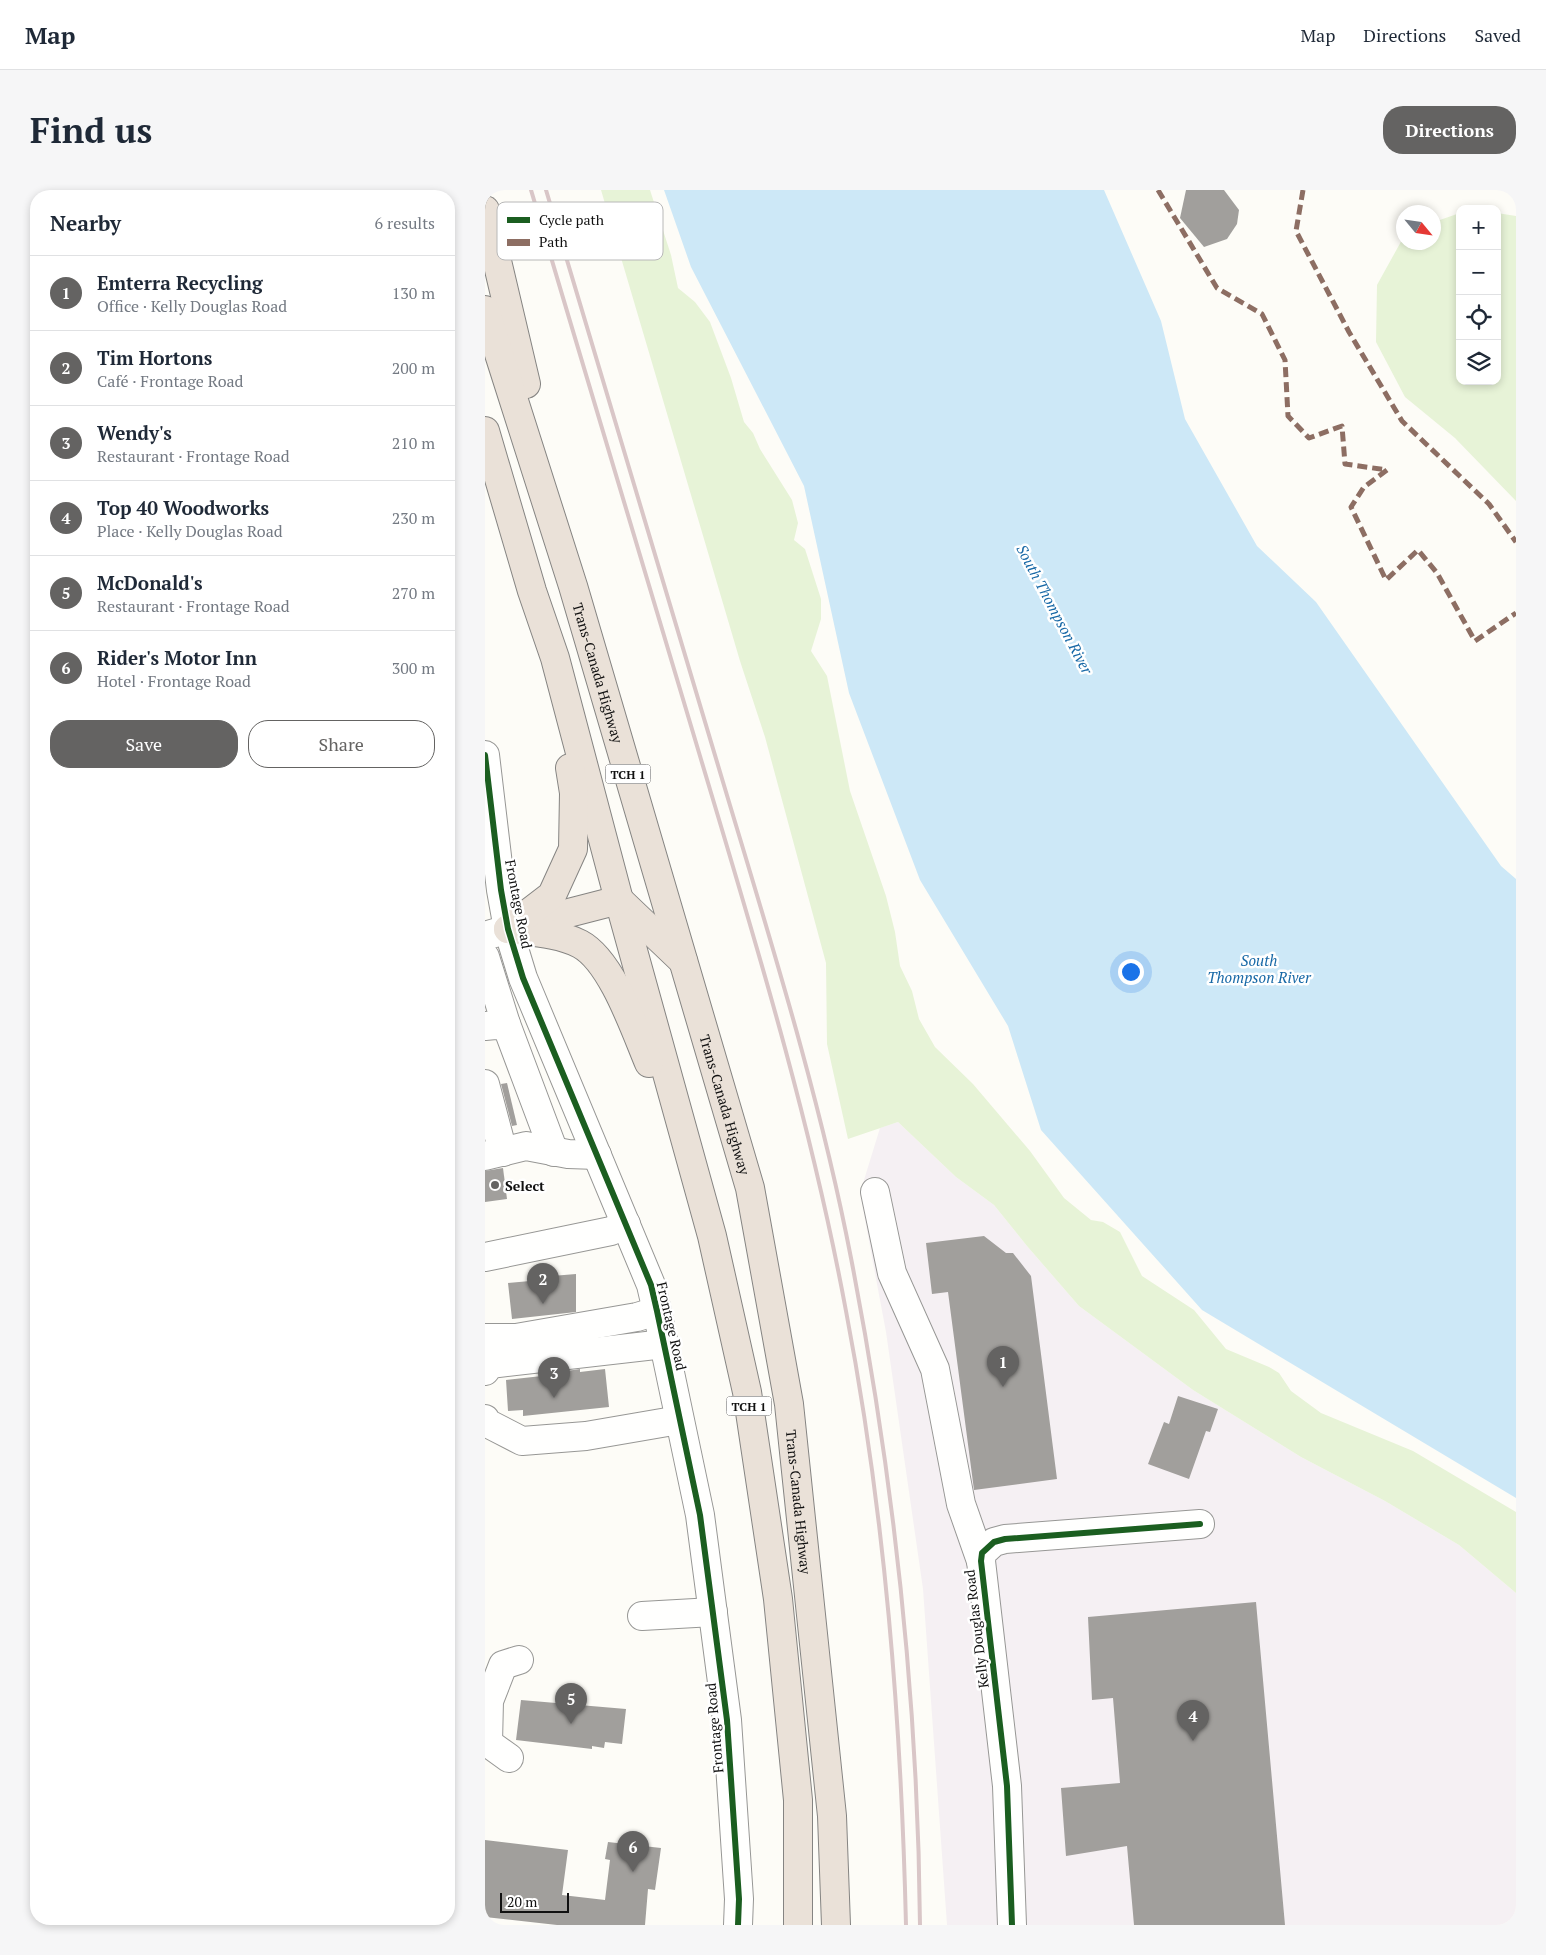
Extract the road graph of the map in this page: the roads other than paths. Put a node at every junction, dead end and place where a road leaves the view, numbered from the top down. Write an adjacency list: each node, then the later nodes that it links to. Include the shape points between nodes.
1 (485, 210): 4 (highway)
2 (485, 310): 4 (highway, Trans-Canada Highway / TCH 1)
3 (485, 431): 5 (highway, TCH 1)
4 (573, 586): 10 (highway, Trans-Canada Highway / TCH 1)
5 (555, 658): 7 (highway, TCH 1); 8 (highway, via 574,793 573,849 552,895)
6 (486, 773): 8 (street, Frontage Road)
7 (619, 900): 8 (highway); 10 (highway); 18 (highway, TCH 1)
8 (497, 932): 15 (street, Frontage Road, via 523,978); 18 (highway, via 560,937 580,944 597,957 620,994 655,1076)
9 (485, 958): 11 (street)
10 (684, 962): 34 (highway, Trans-Canada Highway / TCH 1, via 750,1188 789,1404 832,1816)
11 (495, 1025): 13 (street)
12 (485, 1084): 14 (street)
13 (554, 1152): 14 (street, via 526,1146); 15 (street)
14 (494, 1154)
15 (597, 1155): 17 (street, Frontage Road)
16 (875, 1192): 27 (street, via 892,1273 935,1369 961,1504)
17 (626, 1224): 19 (street, via 611,1231); 20 (street, Frontage Road, via 651,1284)
18 (712, 1236): 33 (highway, TCH 1, via 747,1392 778,1599 798,1800)
19 (485, 1257)
20 (657, 1311): 21 (street, via 516,1338); 22 (street, Frontage Road)
21 (485, 1338)
22 (663, 1344): 23 (street, via 490,1364); 25 (street, Frontage Road)
23 (485, 1371)
24 (485, 1419): 25 (street, via 522,1440 586,1436)
25 (679, 1420): 28 (street, Frontage Road, via 700,1515)
26 (1200, 1524): 27 (street, Kelly Douglas Road, via 1005,1539 985,1549)
27 (981, 1561): 35 (street, Kelly Douglas Road, via 1007,1786)
28 (713, 1612): 29 (street); 32 (street, Frontage Road, via 727,1720)
29 (642, 1616)
30 (519, 1660): 31 (street, via 503,1665 489,1701 488,1743)
31 (509, 1758)
32 (738, 1925)
33 (798, 1925)
34 (836, 1925)
35 (1012, 1925)

